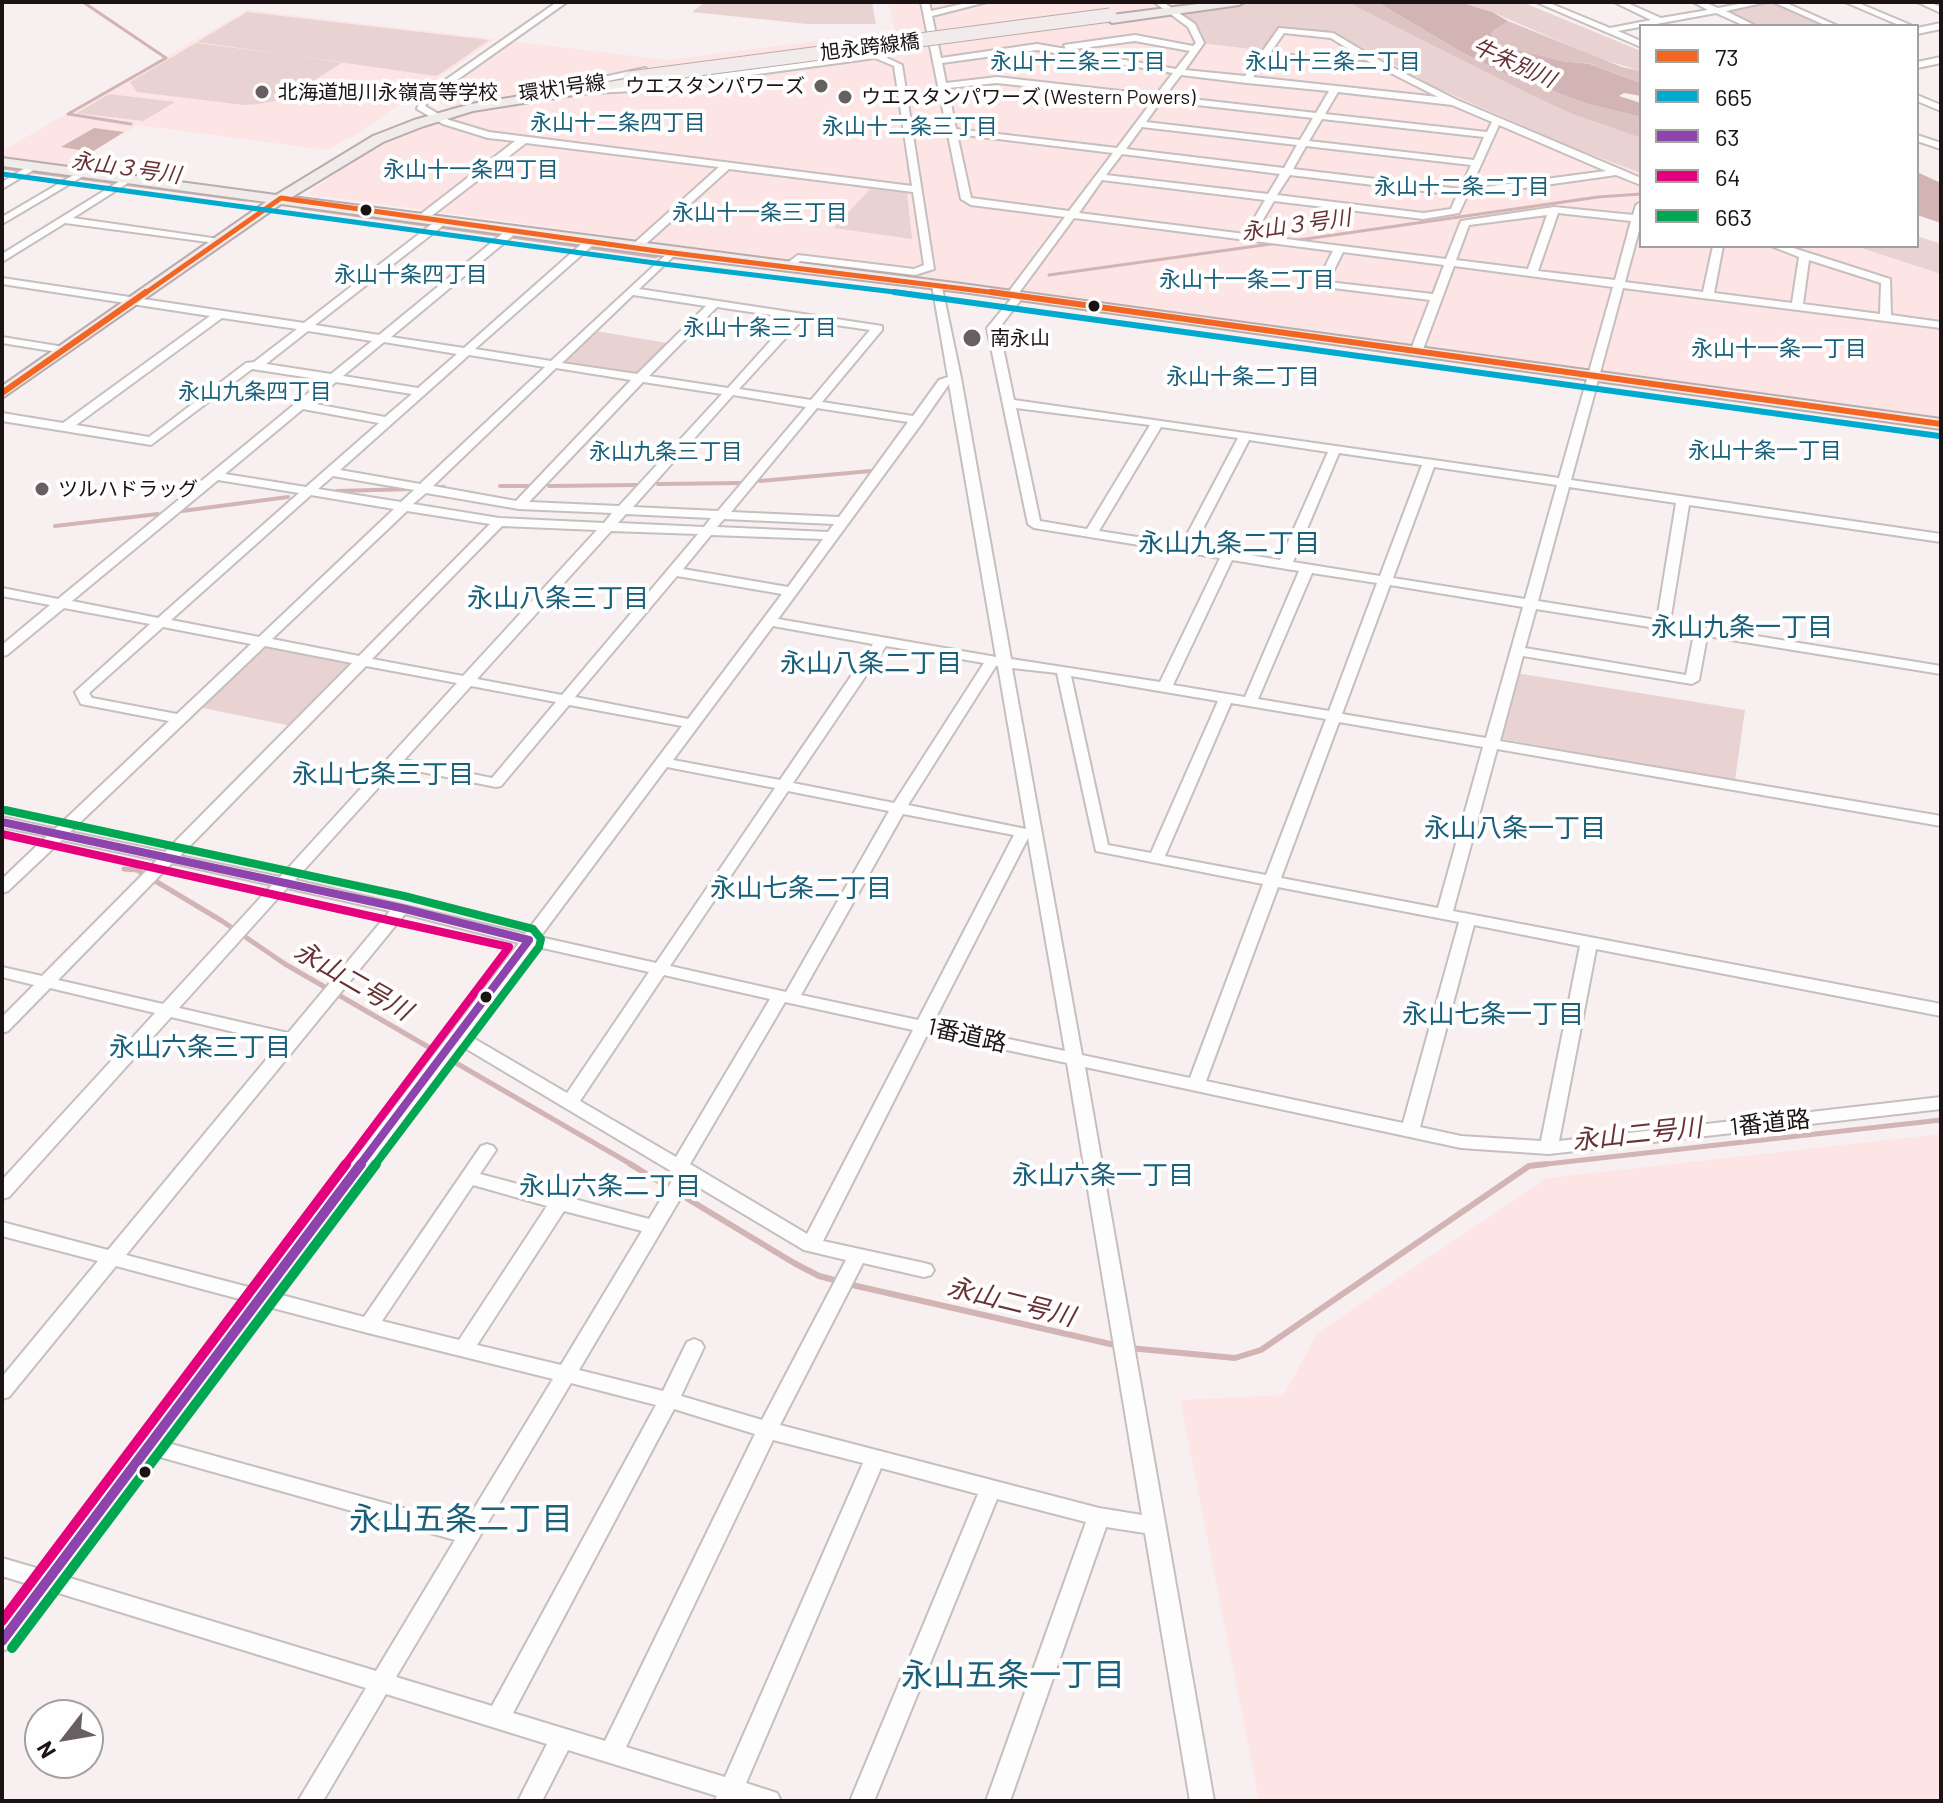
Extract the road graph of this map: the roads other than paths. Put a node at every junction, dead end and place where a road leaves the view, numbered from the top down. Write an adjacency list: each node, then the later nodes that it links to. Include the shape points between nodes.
1 (563, 2): 47 (street, via 424,99 420,105)
2 (925, 2): 16 (street)
3 (983, 2): 16 (street)
4 (1209, 2): 13 (main road)
5 (1239, 2): 13 (main road)
6 (1540, 2): 26 (street)
7 (1618, 2): 17 (street)
8 (1697, 2): 15 (street)
9 (1763, 2): 15 (street)
10 (1777, 2): 21 (street)
11 (1849, 2): 22 (street)
12 (1921, 2): 14 (street)
13 (1165, 7): 29 (street, via 1196,31); 37 (main road, 旭永跨線橋, bridge)
14 (1941, 10)
15 (1716, 11): 17 (street); 20 (street)
16 (928, 14): 33 (street)
17 (1660, 21): 18 (street); 19 (street)
18 (1644, 24)
19 (1667, 24)
20 (1747, 24)
21 (1829, 24)
22 (1904, 24)
23 (1639, 25): 26 (street)
24 (1941, 26): 25 (street)
25 (1919, 30)
26 (1607, 31): 27 (street)
27 (1639, 43)
28 (1053, 49): 29 (street, via 1135,38); 33 (street); 36 (street)
29 (1196, 49): 36 (street)
30 (1265, 55): 35 (street); 35 (street, via 1282,30 1333,36); 38 (street)
31 (874, 56): 40 (street, via 595,92); 40 (street, via 854,43 620,75); 69 (street, via 898,65)
32 (1941, 60): 34 (street)
33 (937, 61): 39 (street)
34 (1919, 63)
35 (1381, 65): 45 (street)
36 (1181, 72): 38 (street); 43 (street)
37 (632, 80): 40 (main road, 環状1号線)
38 (1247, 80): 41 (street)
39 (943, 86): 43 (street, via 997,80); 51 (street)
40 (564, 89): 47 (main road, 環状1号線)
41 (1335, 89): 45 (street); 48 (street)
42 (1941, 97): 44 (street)
43 (1159, 98): 48 (street); 50 (street)
44 (1919, 100): 46 (street)
45 (1454, 102): 49 (street)
46 (1941, 108)
47 (432, 116): 54 (street, via 475,132); 72 (main road, 環状1号線, via 378,139)
48 (1317, 117): 52 (street); 55 (street)
49 (1496, 122): 52 (street); 63 (street)
50 (1140, 124): 55 (street); 57 (street)
51 (952, 131): 57 (street); 75 (street, via 966,199)
52 (1489, 135): 59 (street)
53 (1919, 139): 56 (street)
54 (523, 140): 60 (street); 79 (street)
55 (1303, 142): 59 (street); 62 (street)
56 (1941, 146)
57 (1120, 151): 62 (street); 65 (street)
58 (2, 162): 61 (main road)
59 (1476, 163): 70 (street)
60 (726, 166): 69 (street); 84 (street)
61 (30, 169): 64 (main road); 68 (street)
62 (1286, 170): 70 (street); 71 (street)
63 (1617, 172): 66 (street); 70 (street)
64 (77, 176): 67 (main road); 78 (street)
65 (1099, 177): 71 (street); 75 (street)
66 (1639, 181)
67 (123, 182): 72 (main road); 77 (street)
68 (2, 186)
69 (918, 190): 92 (street, via 930,267 924,271 798,258)
70 (1465, 193): 71 (street, via 1455,211 1423,216)
71 (1270, 196): 81 (street)
72 (281, 198): 79 (main road); 82 (main road, 環状1号線)
73 (1554, 210): 74 (street); 91 (street, via 1465,223); 93 (street)
74 (1639, 214)
75 (1072, 215): 81 (street); 99 (street)
76 (1639, 217): 95 (street)
77 (64, 220): 82 (street); 90 (street)
78 (2, 221)
79 (433, 224): 80 (main road); 108 (street)
80 (508, 235): 83 (main road); 110 (street)
81 (1248, 237): 87 (street)
82 (219, 242): 101 (main road, 環状1号線)
83 (586, 246): 84 (main road); 112 (street)
84 (635, 248): 88 (main road)
85 (1718, 248): 98 (street)
86 (1782, 248): 89 (street)
87 (1339, 249): 91 (street); 100 (street, via 1321,284)
88 (671, 253): 92 (main road); 97 (street)
89 (1804, 255): 103 (street); 106 (street, via 1886,281)
90 (2, 259)
91 (1450, 263): 93 (street); 100 (street)
92 (787, 268): 96 (main road)
93 (1532, 273): 95 (street)
94 (2, 281): 101 (street)
95 (1619, 284): 98 (street); 116 (street)
96 (937, 285): 99 (main road); 119 (street)
97 (631, 291): 102 (street); 114 (street)
98 (1708, 295): 103 (street)
99 (1014, 296): 113 (main road); 124 (street, via 993,328)
100 (1437, 298): 113 (street)
101 (135, 301): 104 (street); 111 (main road, 環状1号線)
102 (715, 303): 105 (street); 118 (street)
103 (1797, 306): 106 (street)
104 (218, 315): 108 (street); 131 (street)
105 (800, 315): 120 (street); 123 (street, via 878,328)
106 (1885, 318): 107 (street)
107 (1941, 325)
108 (307, 327): 110 (street); 115 (street)
109 (2, 335): 111 (street)
110 (382, 338): 112 (street); 117 (street)
111 (64, 350): 122 (main road, 環状1号線)
112 (465, 352): 114 (street); 121 (street)
113 (1416, 352): 116 (main road)
114 (553, 365): 118 (street); 138 (street)
115 (256, 366): 117 (street); 131 (street, via 250,365 151,441)
116 (1594, 376): 130 (main road); 137 (street)
117 (332, 378): 121 (street); 125 (street)
118 (639, 378): 120 (street); 142 (street)
119 (955, 378): 127 (street, via 943,382); 171 (street)
120 (730, 391): 123 (street); 143 (street)
121 (422, 392): 128 (street)
122 (2, 393)
123 (816, 404): 127 (street); 144 (street)
124 (1008, 404): 129 (street); 149 (street, via 1034,524)
125 (299, 405): 128 (street); 136 (street)
126 (2, 417): 131 (street)
127 (918, 420): 145 (street)
128 (388, 421): 135 (street)
129 (1157, 423): 132 (street); 149 (street)
130 (1941, 424)
131 (67, 426)
132 (1245, 436): 133 (street); 152 (street)
133 (1335, 449): 134 (street); 154 (street)
134 (1429, 463): 137 (street); 157 (street)
135 (330, 472): 138 (street); 139 (street)
136 (214, 476): 139 (street); 160 (street)
137 (1564, 483): 140 (street); 161 (street)
138 (423, 488): 141 (street); 142 (street)
139 (308, 491): 141 (street); 163 (street)
140 (1683, 500): 151 (street); 164 (street)
141 (404, 505): 146 (street); 166 (street)
142 (519, 505): 143 (street)
143 (623, 510): 144 (street); 147 (street)
144 (721, 515): 145 (street); 148 (street)
145 (844, 521): 150 (street)
146 (499, 522): 147 (street); 170 (street)
147 (608, 526): 148 (street); 174 (street)
148 (707, 531): 150 (street); 156 (street)
149 (1091, 533): 152 (street)
150 (833, 536): 159 (street)
151 (1941, 538)
152 (1186, 549): 153 (street)
153 (1228, 555): 154 (street); 175 (street)
154 (1285, 564): 155 (street)
155 (1307, 568): 157 (street); 178 (street)
156 (673, 571): 159 (street); 177 (street)
157 (1384, 580): 161 (street); 179 (street)
158 (2, 592): 160 (street)
159 (791, 592): 162 (street)
160 (60, 604): 163 (street); 169 (street)
161 (1530, 604): 164 (street); 168 (street)
162 (768, 621): 167 (street); 181 (street)
163 (162, 622): 166 (street); 180 (street, via 82,692 86,701)
164 (1663, 625): 165 (street)
165 (1701, 632): 168 (street, via 1692,680); 173 (street)
166 (262, 641): 170 (street); 180 (street)
167 (882, 641): 171 (street); 185 (street)
168 (1518, 651): 182 (street)
169 (2, 652)
170 (363, 661): 174 (street); 192 (street)
171 (999, 661): 172 (street); 186 (street); 190 (street)
172 (1063, 670): 175 (street); 191 (street, via 1101,848)
173 (1941, 670)
174 (468, 680): 177 (street); 183 (street)
175 (1165, 687): 176 (street)
176 (1226, 698): 178 (street); 191 (street)
177 (567, 699): 181 (street); 183 (street, via 496,783)
178 (1250, 702): 179 (street)
179 (1333, 717): 182 (street); 193 (street)
180 (179, 719): 189 (street)
181 (692, 724): 184 (street)
182 (1492, 743): 187 (street); 197 (street)
183 (393, 762): 194 (street)
184 (663, 762): 185 (street); 199 (street)
185 (781, 787): 186 (street); 201 (street)
186 (898, 809): 190 (street); 204 (street)
187 (1941, 821)
188 (2, 822): 189 (street, 1番道路)
189 (57, 834): 192 (street, 1番道路); 195 (street)
190 (1029, 834): 207 (street); 211 (street)
191 (1156, 859): 193 (street)
192 (163, 864): 194 (street, 1番道路); 203 (street)
193 (1271, 880): 197 (street); 212 (street)
194 (285, 884): 196 (street, 1番道路); 206 (street)
195 (2, 888)
196 (401, 908): 199 (street, 1番道路); 209 (street)
197 (1444, 915): 198 (street)
198 (1468, 919): 200 (street); 215 (street)
199 (529, 940): 201 (street, 1番道路); 210 (street)
200 (1589, 943): 205 (street); 216 (street)
201 (663, 969): 204 (street, 1番道路); 213 (street)
202 (2, 972): 203 (street)
203 (46, 983): 206 (street); 208 (street)
204 (786, 997): 207 (street, 1番道路); 218 (street)
205 (1941, 1010)
206 (168, 1011): 209 (street); 220 (street)
207 (921, 1025): 211 (street, 1番道路); 224 (street)
208 (2, 1027)
209 (293, 1040): 225 (street)
210 (454, 1040): 213 (street); 228 (street)
211 (1075, 1059): 212 (street, 1番道路); 240 (street)
212 (1196, 1084): 215 (street, 1番道路)
213 (570, 1102): 218 (street)
214 (1941, 1103): 216 (street, 1番道路)
215 (1410, 1131): 216 (street, 1番道路, via 1461,1142)
216 (1549, 1148)
217 (487, 1150): 219 (street)
218 (683, 1171): 222 (street); 224 (street)
219 (470, 1178): 221 (street); 229 (street)
220 (2, 1192)
221 (559, 1203): 222 (street); 231 (street)
222 (653, 1227): 232 (street)
223 (2, 1229): 225 (street)
224 (811, 1245): 226 (street)
225 (112, 1258): 228 (street); 233 (street)
226 (855, 1261): 227 (street); 235 (street)
227 (924, 1270)
228 (261, 1296): 229 (street); 236 (street)
229 (368, 1326): 231 (street)
230 (694, 1347): 234 (street)
231 (463, 1350): 232 (street)
232 (566, 1375): 234 (street); 241 (street)
233 (2, 1391)
234 (669, 1400): 235 (street); 246 (street)
235 (767, 1430): 237 (street); 248 (street)
236 (149, 1446): 241 (street); 243 (street)
237 (875, 1459): 238 (street); 249 (street)
238 (991, 1489): 239 (street); 253 (street)
239 (1099, 1517): 240 (street); 254 (street)
240 (1156, 1526): 255 (street)
241 (470, 1536): 245 (street)
242 (2, 1567): 243 (street)
243 (47, 1581): 244 (street); 245 (street)
244 (2, 1641)
245 (382, 1683): 246 (street); 250 (street)
246 (498, 1718): 247 (street)
247 (562, 1738): 248 (street); 251 (street)
248 (611, 1753): 249 (street)
249 (729, 1795): 252 (street)
250 (310, 1801)
251 (530, 1801)
252 (769, 1801)
253 (862, 1801)
254 (998, 1801)
255 (1202, 1801)

